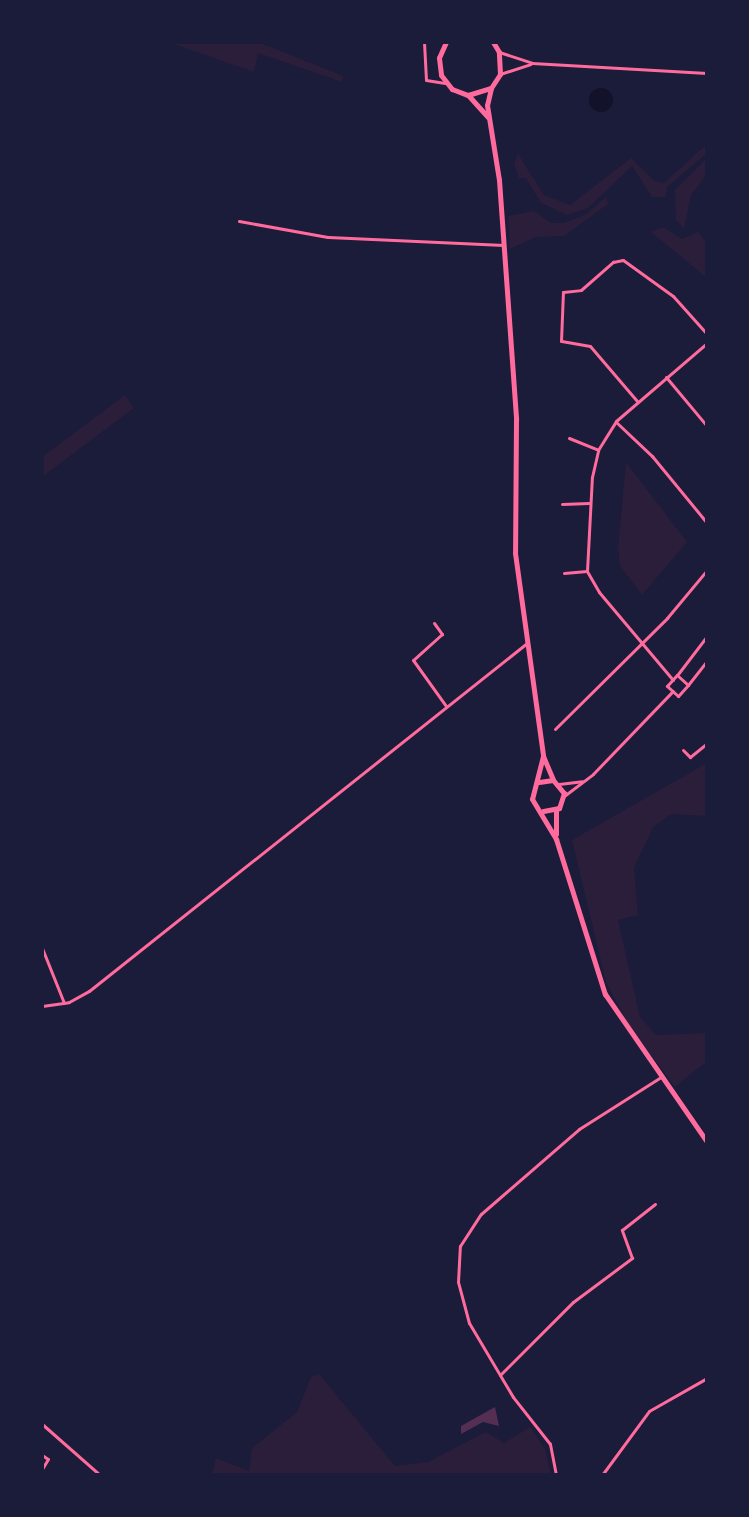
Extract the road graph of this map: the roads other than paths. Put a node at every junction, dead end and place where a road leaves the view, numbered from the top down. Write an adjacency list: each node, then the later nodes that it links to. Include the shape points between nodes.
1 (424, 42): 10 (street, via 426,80)
2 (439, 42): 5 (main road)
3 (446, 42): 5 (main road)
4 (493, 42): 6 (main road)
5 (442, 49): 10 (main road, via 438,67)
6 (499, 52): 7 (street); 9 (main road)
7 (532, 63): 8 (street); 9 (street)
8 (707, 73)
9 (500, 74): 11 (main road)
10 (445, 83): 12 (main road)
11 (491, 88): 12 (main road); 13 (main road)
12 (468, 95): 13 (main road)
13 (488, 118): 15 (main road)
14 (239, 221): 15 (street, via 328,237)
15 (504, 245): 33 (main road, via 518,457 515,553)
16 (707, 334): 19 (street, via 673,296 623,260 613,262 581,290 560,295 561,341 590,346)
17 (707, 343): 18 (street)
18 (665, 377): 19 (street); 21 (street)
19 (637, 401): 20 (street)
20 (616, 421): 23 (street); 26 (street)
21 (707, 426)
22 (569, 438): 23 (street)
23 (598, 450): 24 (street)
24 (589, 503): 25 (street); 28 (street)
25 (562, 504)
26 (707, 523)
27 (707, 570): 32 (street)
28 (587, 571): 29 (street); 32 (street)
29 (564, 573)
30 (434, 623): 39 (street, via 442,634 413,660)
31 (707, 636): 35 (street)
32 (640, 641): 36 (street); 40 (street)
33 (527, 643): 39 (street); 43 (main road)
34 (707, 661): 37 (street)
35 (677, 675): 36 (street); 37 (street)
36 (673, 680): 38 (street, via 667,686)
37 (688, 685): 38 (street, via 678,696)
38 (673, 691): 44 (street)
39 (446, 706): 52 (street, via 287,838 89,991)
40 (555, 729)
41 (707, 743): 42 (street, via 690,757)
42 (683, 750)
43 (543, 756): 45 (main road); 46 (main road)
44 (585, 780): 45 (street); 47 (street)
45 (556, 782): 46 (main road); 47 (main road)
46 (538, 783): 49 (main road, via 532,799)
47 (564, 796): 48 (main road)
48 (556, 810): 49 (main road); 50 (main road)
49 (543, 811): 50 (main road)
50 (556, 839): 54 (main road, via 605,994)
51 (42, 948): 52 (street)
52 (64, 1003): 53 (street)
53 (42, 1006)
54 (661, 1077): 55 (main road); 57 (street, via 579,1129 465,1234 457,1265 462,1300)
55 (707, 1142)
56 (655, 1204): 57 (street, via 622,1230 632,1258 577,1298)
57 (500, 1375): 63 (street, via 550,1444)
58 (707, 1378): 64 (street, via 649,1411)
59 (42, 1424): 62 (street)
60 (42, 1455): 61 (street, via 48,1459)
61 (42, 1469)
62 (100, 1475)
63 (556, 1475)
64 (602, 1475)

